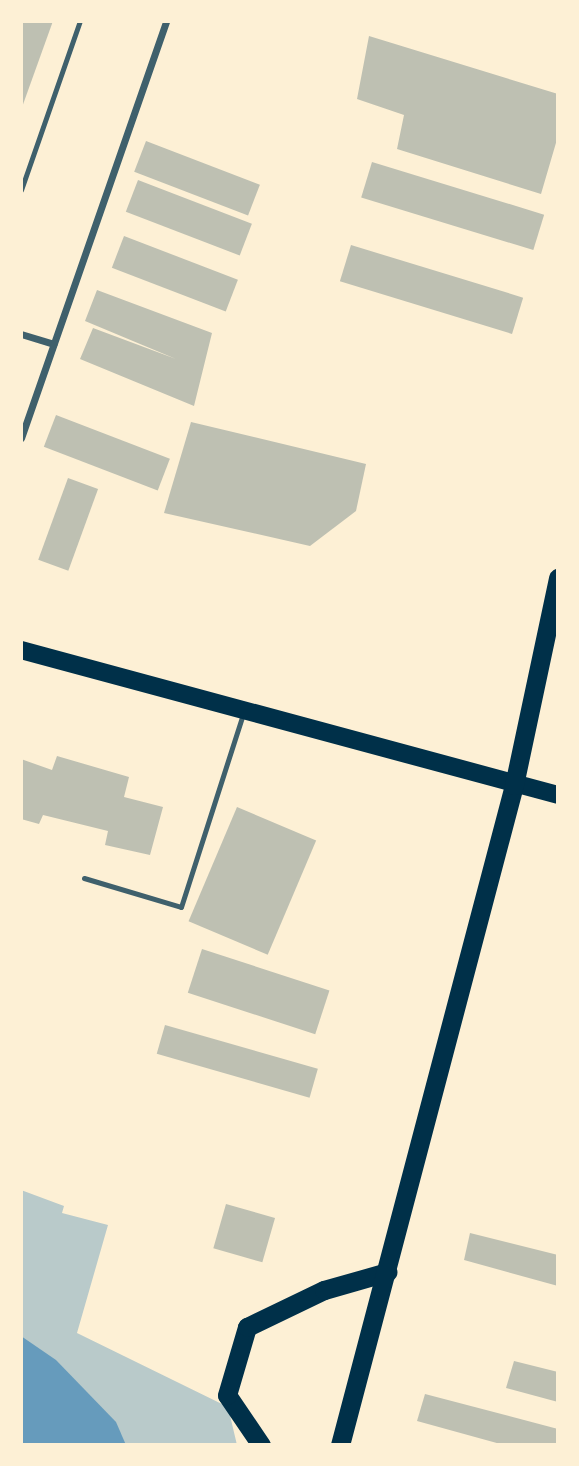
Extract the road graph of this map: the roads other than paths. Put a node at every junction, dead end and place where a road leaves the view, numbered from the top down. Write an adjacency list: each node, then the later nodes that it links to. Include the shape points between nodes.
1 (80, 21): 3 (lane)
2 (166, 21): 5 (street)
3 (21, 190)
4 (21, 334): 5 (street)
5 (54, 344): 6 (street)
6 (21, 438)
7 (558, 578): 10 (highway)
8 (21, 650): 9 (main road)
9 (244, 710): 10 (main road); 12 (lane, via 181,907)
10 (514, 785): 11 (main road); 13 (highway)
11 (558, 795)
12 (84, 878)
13 (387, 1272): 14 (highway, via 324,1290 247,1326 227,1395); 15 (highway)
14 (261, 1445)
15 (340, 1445)

